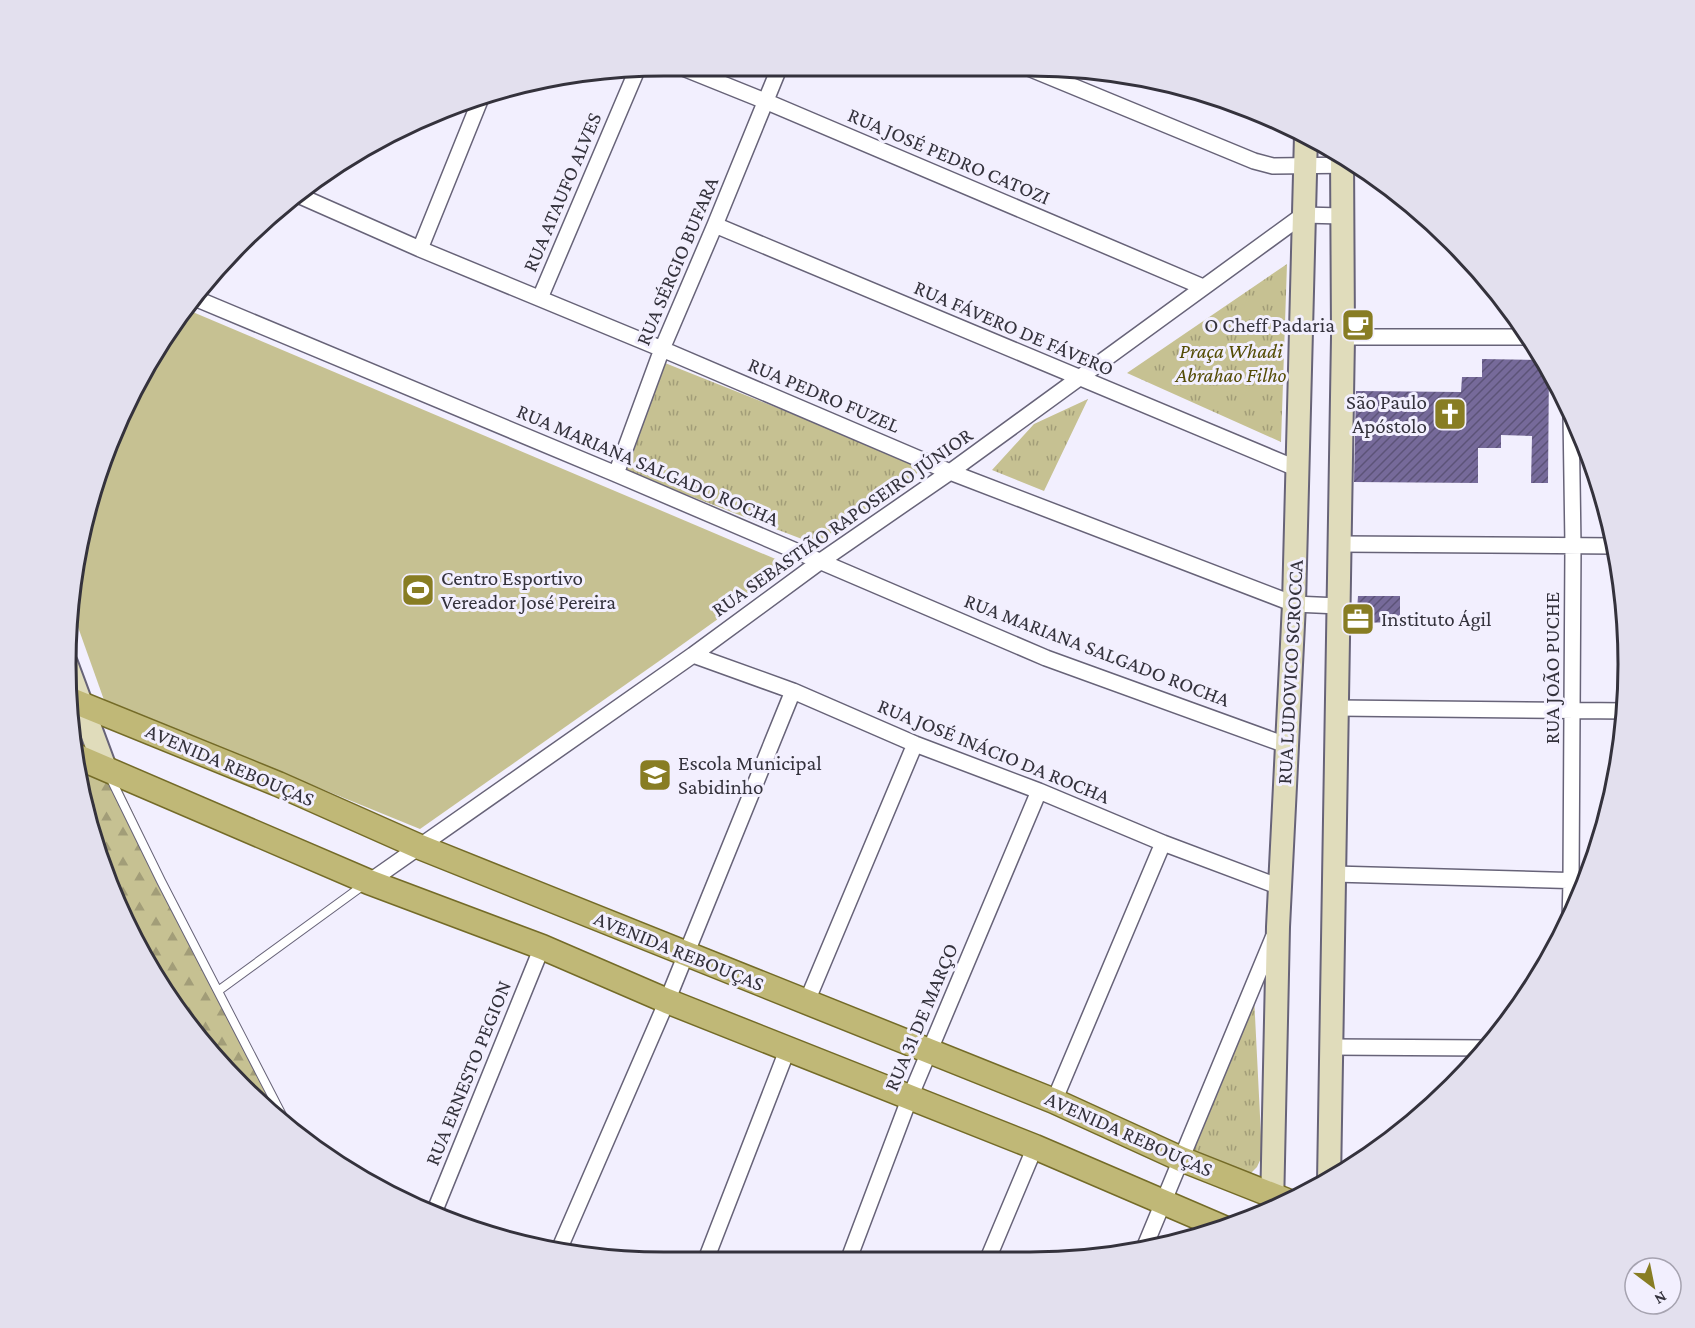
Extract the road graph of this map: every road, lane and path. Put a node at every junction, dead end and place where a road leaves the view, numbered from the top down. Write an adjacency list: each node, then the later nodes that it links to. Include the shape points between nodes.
1 (703, 76): 5 (street, RUA JOSÉ PEDRO CATOZI)
2 (776, 76): 5 (street, RUA SÉRGIO BUFARA)
3 (1050, 77): 9 (street, via 1254,161 1273,166)
4 (634, 78): 17 (street, RUA ATAUFO ALVES)
5 (765, 101): 14 (street, RUA SÉRGIO BUFARA); 16 (street, RUA JOSÉ PEDRO CATOZI)
6 (477, 107): 15 (street)
7 (1305, 145): 9 (street, RUA LUDOVICO SCROCCA)
8 (1337, 163): 9 (street)
9 (1306, 165): 12 (street, RUA LUDOVICO SCROCCA)
10 (1347, 170): 13 (street, RUA LUDOVICO SCROCCA)
11 (305, 198): 15 (street, RUA PEDRO FUZEL)
12 (1303, 214): 13 (street); 16 (street, RUA SEBASTIÃO RAPOSEIRO JÚNIOR); 24 (street, RUA LUDOVICO SCROCCA)
13 (1342, 216): 19 (street, RUA LUDOVICO SCROCCA)
14 (715, 225): 21 (street, RUA SÉRGIO BUFARA); 22 (street, RUA FÁVERO DE FÁVERO)
15 (420, 249): 17 (street, RUA PEDRO FUZEL)
16 (1203, 287): 22 (street, RUA SEBASTIÃO RAPOSEIRO JÚNIOR)
17 (540, 298): 21 (street, RUA PEDRO FUZEL)
18 (202, 301): 26 (street, RUA MARIANA SALGADO ROCHA)
19 (1343, 337): 20 (street); 27 (street, RUA LUDOVICO SCROCCA)
20 (1518, 337)
21 (662, 349): 25 (street, RUA PEDRO FUZEL); 26 (street, RUA SÉRGIO BUFARA)
22 (1078, 378): 24 (street, RUA FÁVERO DE FÁVERO); 25 (street, RUA SEBASTIÃO RAPOSEIRO JÚNIOR)
23 (1571, 433): 28 (street, RUA JOÃO PUCHE)
24 (1298, 469): 31 (street, RUA LUDOVICO SCROCCA)
25 (950, 472): 30 (street, RUA SEBASTIÃO RAPOSEIRO JÚNIOR); 31 (street, RUA PEDRO FUZEL)
26 (616, 474): 30 (street, RUA MARIANA SALGADO ROCHA)
27 (1340, 544): 28 (street); 32 (street, RUA LUDOVICO SCROCCA)
28 (1573, 546): 29 (street); 38 (street, RUA JOÃO PUCHE)
29 (1606, 546)
30 (821, 561): 33 (street, RUA SEBASTIÃO RAPOSEIRO JÚNIOR); 41 (street, RUA MARIANA SALGADO ROCHA, via 1046,658)
31 (1294, 604): 32 (street, RUA PEDRO FUZEL); 41 (street, RUA LUDOVICO SCROCCA)
32 (1339, 606): 36 (street, RUA LUDOVICO SCROCCA)
33 (693, 655): 34 (street, RUA JOSÉ INÁCIO DA ROCHA); 46 (street, RUA SEBASTIÃO RAPOSEIRO JÚNIOR)
34 (794, 691): 40 (street, RUA JOSÉ INÁCIO DA ROCHA); 54 (street)
35 (78, 703): 46 (main road, AVENIDA REBOUÇAS, via 278,784)
36 (1337, 708): 38 (street); 47 (street, RUA LUDOVICO SCROCCA)
37 (79, 711): 43 (street)
38 (1572, 711): 39 (street); 48 (street, RUA JOÃO PUCHE)
39 (1616, 711)
40 (915, 744): 44 (street, RUA JOSÉ INÁCIO DA ROCHA); 57 (street)
41 (1286, 745): 51 (street, RUA LUDOVICO SCROCCA)
42 (85, 760): 43 (main road)
43 (105, 768): 50 (main road); 55 (lane)
44 (1039, 791): 45 (street, RUA JOSÉ INÁCIO DA ROCHA); 61 (street, RUA 31 DE MARÇO)
45 (1163, 843): 51 (street, RUA JOSÉ INÁCIO DA ROCHA); 63 (street)
46 (420, 847): 50 (street, RUA SEBASTIÃO RAPOSEIRO JÚNIOR); 54 (main road, AVENIDA REBOUÇAS)
47 (1334, 874): 49 (street); 58 (street, RUA LUDOVICO SCROCCA)
48 (1578, 878)
49 (1577, 881)
50 (369, 882): 53 (main road); 55 (lane)
51 (1280, 887): 52 (street, RUA LUDOVICO SCROCCA)
52 (1278, 927): 66 (street); 68 (street, RUA LUDOVICO SCROCCA)
53 (542, 947): 56 (main road); 71 (street, RUA ERNESTO PEGION)
54 (685, 954): 56 (street); 57 (main road, AVENIDA REBOUÇAS)
55 (218, 991): 64 (lane)
56 (667, 1001): 59 (main road); 74 (street)
57 (807, 1001): 61 (main road, AVENIDA REBOUÇAS)
58 (1331, 1047): 60 (street); 67 (street, RUA LUDOVICO SCROCCA)
59 (788, 1048): 62 (main road); 75 (street)
60 (1476, 1048)
61 (929, 1050): 62 (street, RUA 31 DE MARÇO); 63 (main road, AVENIDA REBOUÇAS)
62 (910, 1097): 65 (main road); 76 (street, RUA 31 DE MARÇO)
63 (1054, 1101): 66 (main road, AVENIDA REBOUÇAS)
64 (278, 1106)
65 (1035, 1147): 70 (main road); 77 (street)
66 (1181, 1159): 69 (main road, AVENIDA REBOUÇAS); 70 (street)
67 (1329, 1170)
68 (1277, 1197)
69 (1272, 1200)
70 (1164, 1202): 72 (main road); 73 (street)
71 (437, 1206)
72 (1211, 1223)
73 (1148, 1240)
74 (562, 1242)
75 (709, 1252)
76 (851, 1252)
77 (991, 1252)

